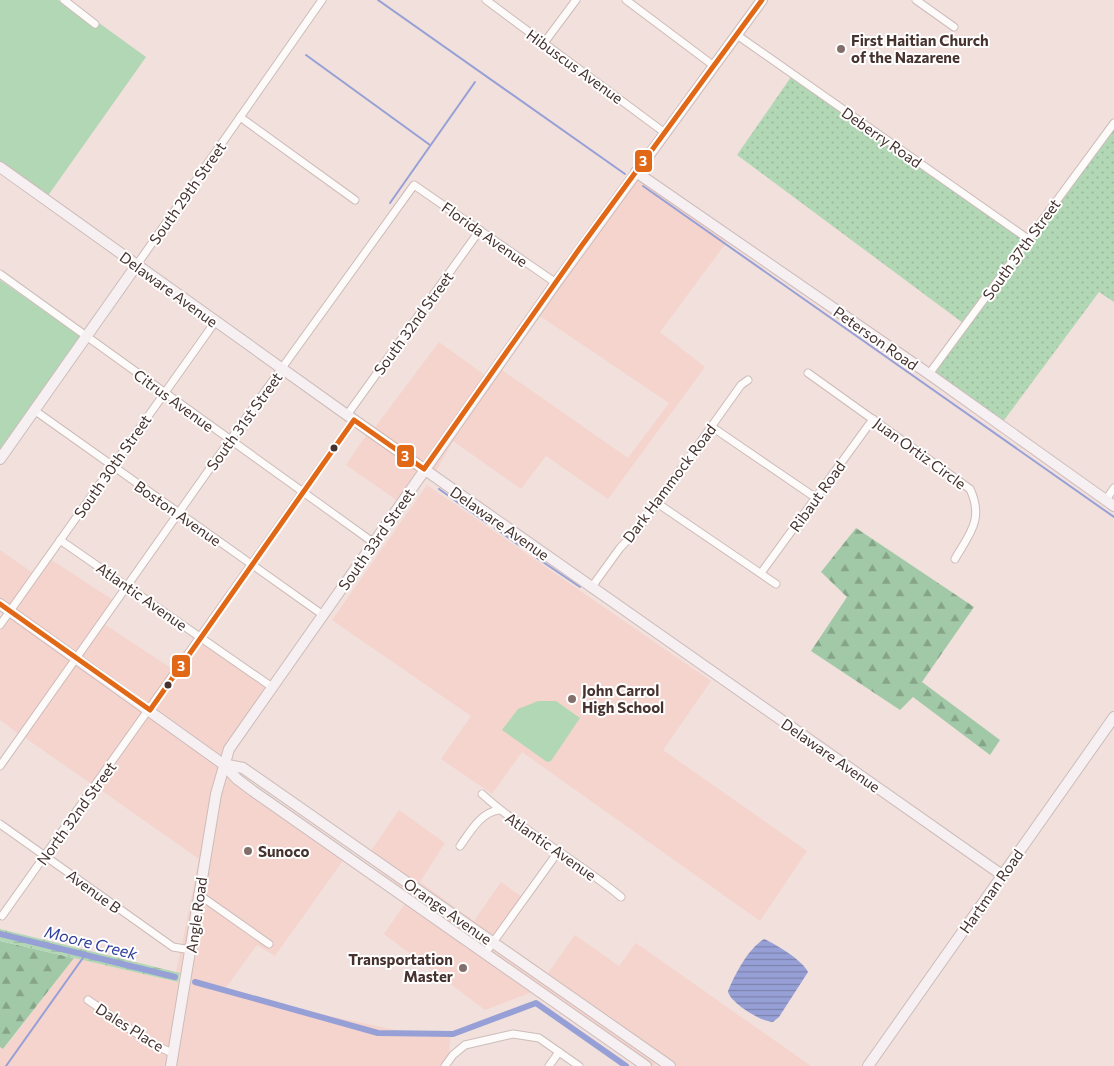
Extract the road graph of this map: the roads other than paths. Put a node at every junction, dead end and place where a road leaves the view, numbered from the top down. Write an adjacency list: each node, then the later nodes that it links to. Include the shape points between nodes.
1 (64, 0): 8 (street)
2 (322, 0): 13 (street, South 29th Street)
3 (486, 0): 11 (street, Hibuscus Avenue)
4 (576, 0): 11 (street)
5 (626, 0): 12 (street)
6 (762, 0): 10 (street, South 33rd Street)
7 (916, 0): 9 (street)
8 (95, 24)
9 (954, 27)
10 (737, 35): 12 (street, South 33rd Street); 21 (street, Deberry Road)
11 (544, 43): 15 (street, Hibuscus Avenue)
12 (714, 66): 15 (street, South 33rd Street)
13 (240, 117): 19 (street); 22 (street, South 29th Street)
14 (1114, 123): 21 (street, South 37th Street)
15 (665, 133): 17 (street, South 33rd Street)
16 (0, 167): 22 (street, Delaware Avenue)
17 (636, 172): 24 (street, South 33rd Street); 29 (street, Peterson Road)
18 (414, 185): 20 (street, Florida Avenue); 27 (street, South 31st Street)
19 (355, 200)
20 (480, 230): 24 (street, Florida Avenue); 33 (street, South 32nd Street)
21 (1028, 239): 29 (street, South 37th Street)
22 (136, 266): 25 (street, Delaware Avenue); 26 (street, South 29th Street)
23 (0, 274): 26 (street, Citrus Avenue)
24 (556, 282): 39 (street, South 33rd Street)
25 (215, 322): 27 (street, Delaware Avenue); 31 (street, South 30th Street)
26 (86, 338): 31 (street, Citrus Avenue); 32 (street, South 29th Street)
27 (282, 369): 33 (street, Delaware Avenue); 36 (street, South 31st Street)
28 (808, 372): 34 (street, Juan Ortiz Circle)
29 (929, 374): 44 (street, Peterson Road)
30 (748, 380): 35 (street, Dark Hammock Road, via 741,385)
31 (164, 393): 36 (street, Citrus Avenue); 38 (street, South 30th Street)
32 (34, 410): 37 (street, South 29th Street); 38 (street, Boston Avenue)
33 (350, 418): 39 (street, Delaware Avenue); 41 (street, South 32nd Street)
34 (873, 418): 42 (street, Ribaut Road); 48 (street, Juan Ortiz Circle, via 970,489 978,515)
35 (712, 427): 42 (street); 43 (street, Dark Hammock Road)
36 (230, 440): 41 (street, Citrus Avenue); 45 (street, South 31st Street)
37 (0, 459)
38 (112, 466): 45 (street, Boston Avenue); 46 (street, South 30th Street)
39 (424, 469): 47 (street, South 33rd Street); 53 (street, Delaware Avenue)
40 (1114, 488): 44 (street)
41 (303, 491): 47 (street, Citrus Avenue); 49 (street, South 32nd Street)
42 (816, 498): 50 (street, Ribaut Road)
43 (657, 503): 50 (street); 53 (street, Dark Hammock Road)
44 (1110, 503)
45 (179, 514): 49 (street, Boston Avenue); 52 (street, South 31st Street)
46 (60, 540): 52 (street, Atlantic Avenue); 55 (street, South 30th Street)
47 (374, 543): 56 (street, South 33rd Street)
48 (955, 558)
49 (251, 564): 56 (street, Boston Avenue); 58 (street, South 32nd Street)
50 (761, 573): 51 (street)
51 (776, 584)
52 (127, 586): 58 (street, Atlantic Avenue); 59 (street, South 31st Street)
53 (591, 588): 73 (street, Delaware Avenue)
54 (0, 604): 55 (street, Orange Avenue)
55 (10, 611): 57 (street, South 30th Street); 59 (street, Orange Avenue)
56 (323, 615): 60 (street, South 33rd Street)
57 (0, 625)
58 (200, 637): 60 (street, Atlantic Avenue); 61 (street, South 32nd Street)
59 (76, 658): 61 (street, Orange Avenue); 64 (street, South 31st Street)
60 (272, 687): 63 (street, South 33rd Street, via 229,749)
61 (150, 710): 63 (street, Orange Avenue); 71 (street, North 32nd Street)
62 (1114, 717): 73 (street, Hartman Road)
63 (223, 764): 68 (street, Orange Avenue, via 237,779); 72 (street, Orange Avenue, via 243,768); 74 (street, Angle Road)
64 (0, 766)
65 (482, 794): 66 (street, Atlantic Avenue)
66 (499, 810): 69 (street, via 488,812); 70 (street, Atlantic Avenue)
67 (0, 824): 71 (street, Avenue B)
68 (318, 837): 72 (street, via 328,837 364,860); 80 (street, Orange Avenue)
69 (460, 846)
70 (558, 852): 75 (street, Atlantic Avenue); 77 (street)
71 (46, 856): 76 (street, North 32nd Street); 79 (street, Avenue B, via 172,947)
72 (379, 862): 77 (street, Orange Avenue)
73 (1002, 875): 91 (street, Hartman Road)
74 (198, 894): 78 (street); 79 (street, Angle Road)
75 (621, 897)
76 (2, 916)
77 (493, 942): 80 (street); 84 (street, Orange Avenue)
78 (270, 944)
79 (191, 950): 83 (street, Angle Road)
80 (486, 952): 89 (street, Orange Avenue)
81 (88, 1000): 83 (street, Dales Place, via 142,1037)
82 (559, 1052): 86 (street, via 539,1038 513,1034 465,1045); 87 (street); 88 (street)
83 (174, 1054): 85 (street, Angle Road)
84 (659, 1063): 90 (street, Orange Avenue)
85 (171, 1066)
86 (445, 1066)
87 (549, 1066)
88 (579, 1066)
89 (646, 1066)
90 (670, 1066)
91 (868, 1066)

